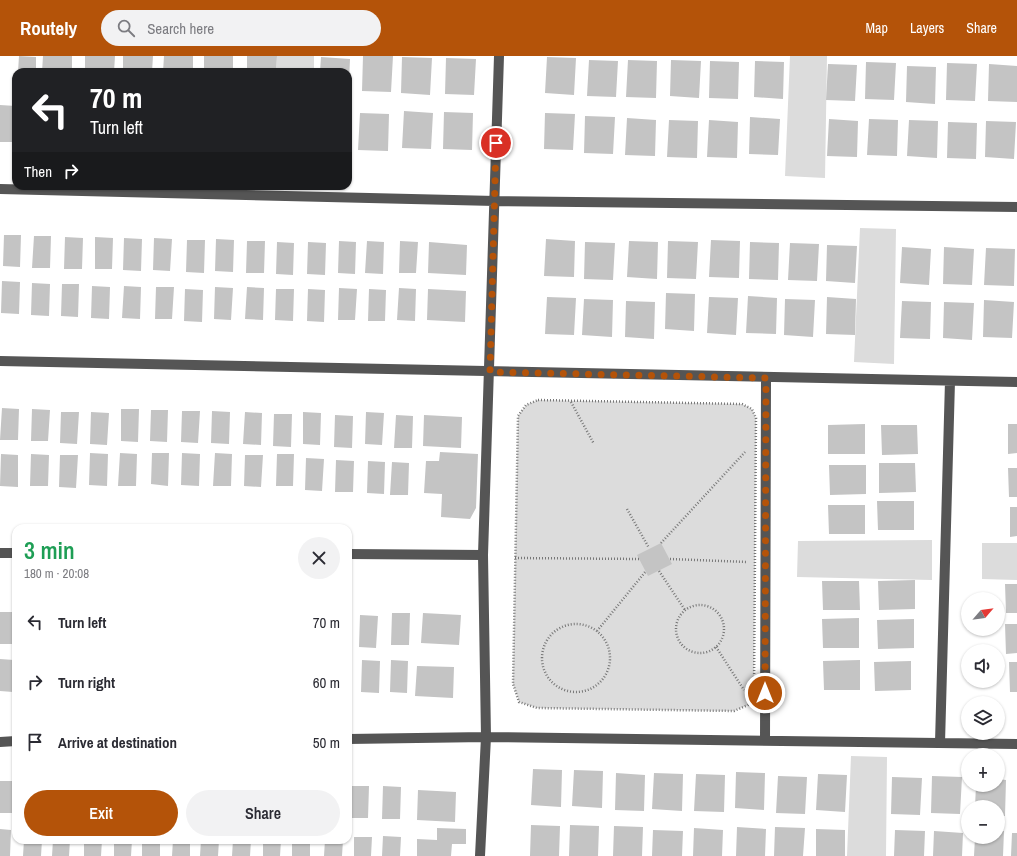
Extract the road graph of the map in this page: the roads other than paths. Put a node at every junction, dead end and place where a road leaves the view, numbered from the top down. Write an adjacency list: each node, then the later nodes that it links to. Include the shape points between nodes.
1 (499, 56): 5 (street)
2 (0, 189): 3 (street)
3 (12, 189)
4 (41, 190): 5 (street)
5 (495, 201): 6 (street); 8 (street)
6 (1017, 207)
7 (0, 361): 8 (street)
8 (490, 372): 9 (street); 15 (street)
9 (766, 378): 10 (street); 18 (street)
10 (950, 381): 11 (street); 21 (street)
11 (1017, 382)
12 (0, 553): 13 (street)
13 (12, 553)
14 (352, 554): 15 (street)
15 (483, 555): 16 (street)
16 (486, 737): 17 (street); 18 (street); 23 (street)
17 (352, 739)
18 (765, 741): 21 (street)
19 (0, 742): 20 (street)
20 (12, 742)
21 (940, 743): 22 (street)
22 (1017, 744)
23 (480, 856)

